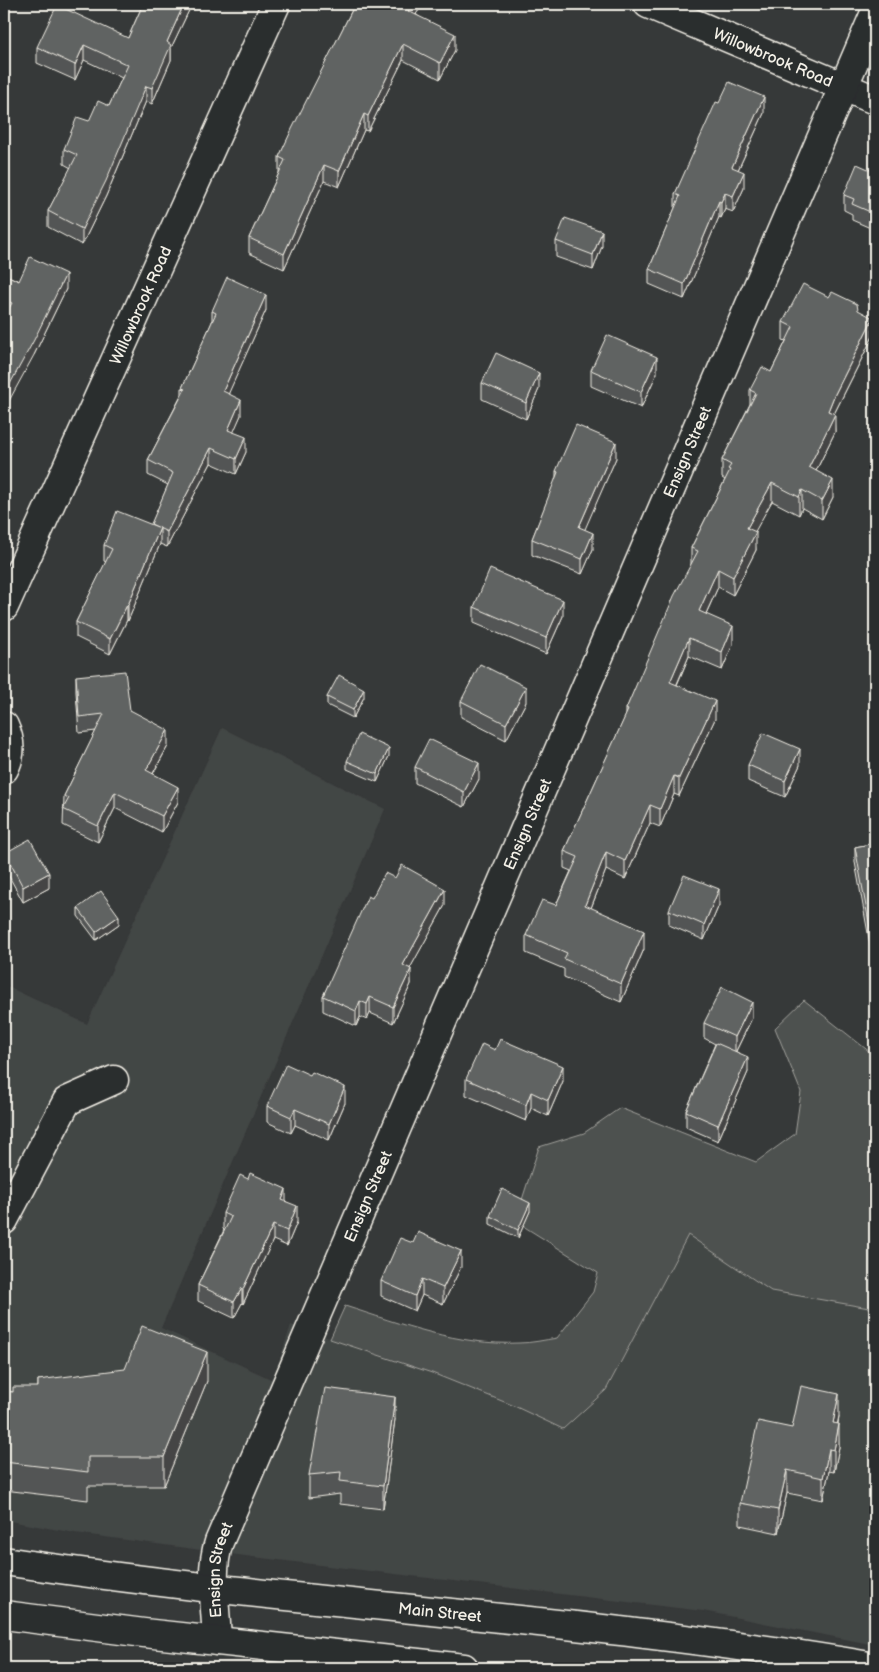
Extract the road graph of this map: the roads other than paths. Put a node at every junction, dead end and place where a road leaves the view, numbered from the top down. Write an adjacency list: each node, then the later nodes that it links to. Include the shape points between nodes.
1 (276, 4): 6 (street, Willowbrook Road)
2 (648, 4): 4 (street, Willowbrook Road)
3 (875, 13): 4 (street, Ensign Street)
4 (844, 86): 5 (street, Willowbrook Road); 12 (street, Ensign Street, via 219,1542 214,1559)
5 (875, 100)
6 (4, 607)
7 (4, 726): 8 (street, via 10,750)
8 (4, 769)
9 (114, 1080): 10 (street, via 67,1101)
10 (4, 1220)
11 (4, 1561): 12 (street, Main Street)
12 (215, 1587): 14 (street, Ensign Street); 15 (street, Main Street, via 714,1642)
13 (4, 1615): 14 (street)
14 (217, 1641): 16 (street)
15 (875, 1667)
16 (464, 1668)

